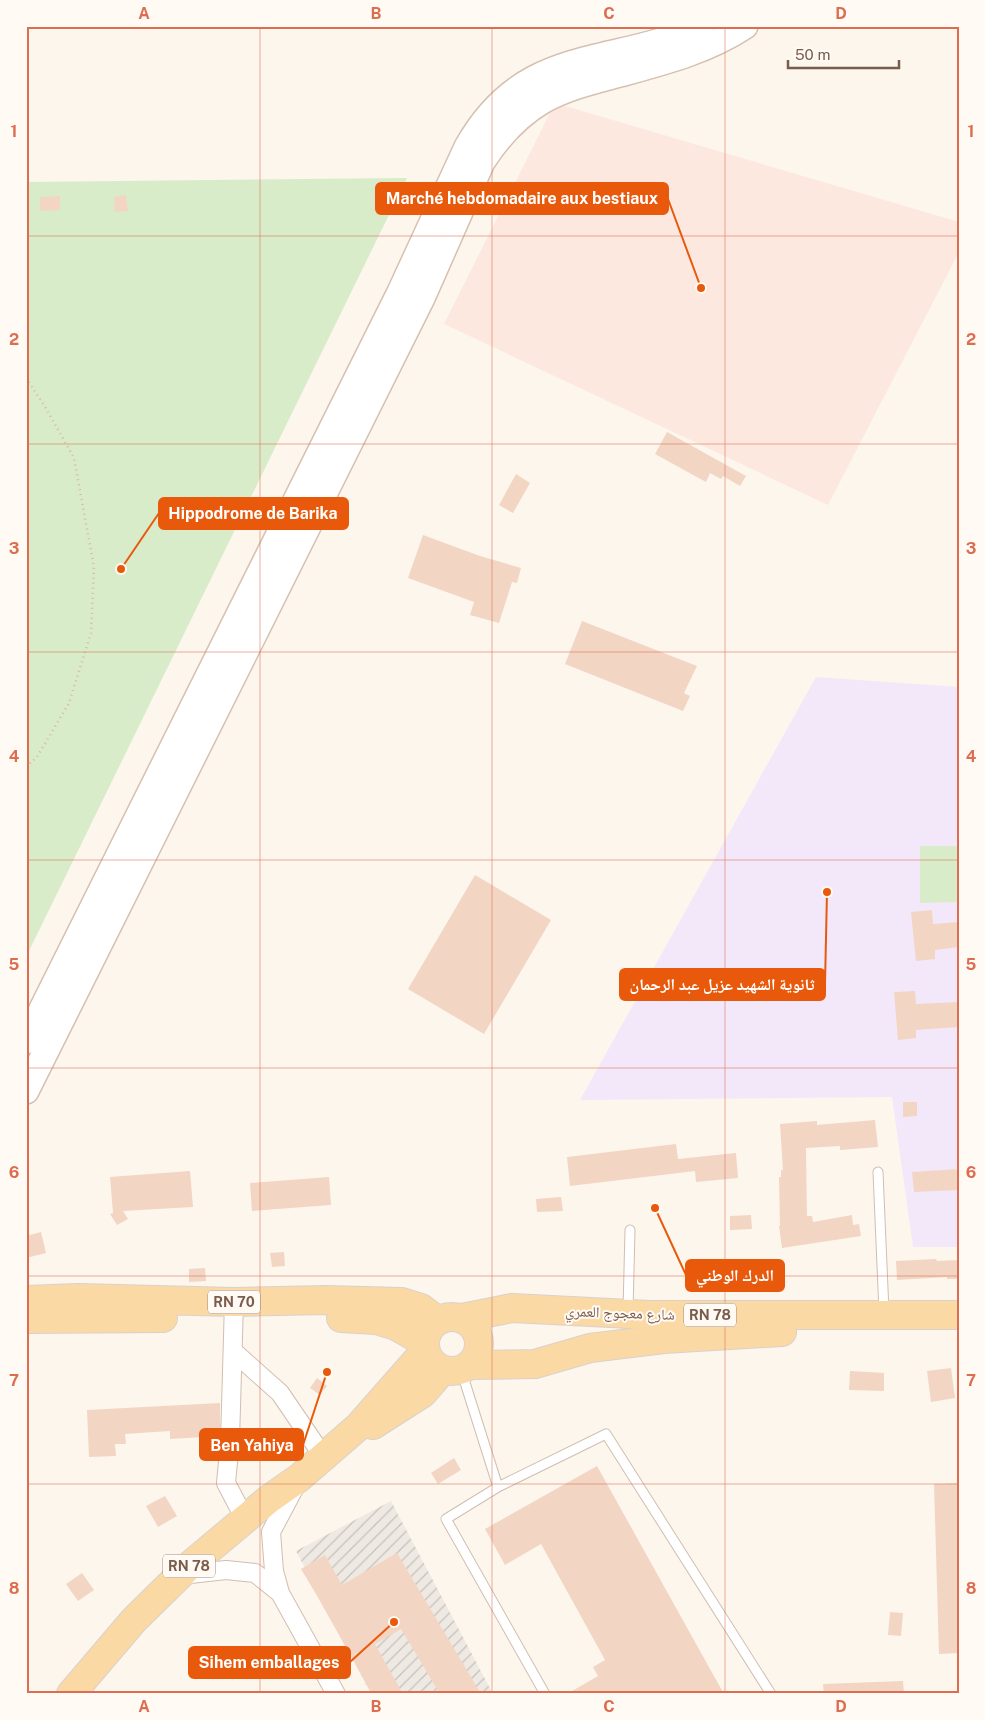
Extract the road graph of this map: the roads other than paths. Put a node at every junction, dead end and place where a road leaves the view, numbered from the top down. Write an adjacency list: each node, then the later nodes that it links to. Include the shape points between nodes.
1 (701, 26): 3 (street, via 674,37 543,74 502,100 477,130)
2 (745, 26): 4 (street, via 698,50 575,86 543,100 515,121 492,147 482,162 422,298)
3 (26, 1041)
4 (26, 1091)
5 (878, 1172): 10 (lane)
6 (630, 1230): 9 (lane)
7 (26, 1300): 8 (main road, RN 70, via 79,1298)
8 (234, 1310): 12 (main road, RN 70); 14 (main road, RN 70, via 376,1320); 14 (main road, RN 70, via 326,1300 402,1302 421,1308); 15 (street)
9 (628, 1314): 10 (main road, شارع معجوج العمري / RN 78); 14 (main road, شارع معجوج العمري / RN 78, via 512,1308)
10 (884, 1315): 11 (main road, شارع معجوج العمري / RN 78)
11 (959, 1315)
12 (26, 1320)
13 (959, 1331): 14 (main road, شارع معجوج العمري / RN 78, via 783,1332 664,1339 590,1348 535,1364)
14 (446, 1348): 16 (main road, RN 78); 18 (lane)
15 (234, 1352): 16 (street, via 280,1393); 19 (street, via 226,1483)
16 (323, 1456): 17 (main road, RN 78)
17 (300, 1478): 19 (main road, RN 78); 21 (street, via 271,1532 274,1571)
18 (498, 1487): 24 (lane, via 446,1520); 25 (lane, via 606,1434)
19 (245, 1519): 20 (main road, RN 78)
20 (179, 1575): 21 (street, via 226,1570 255,1573); 22 (main road, RN 78, via 134,1620)
21 (280, 1593): 23 (street)
22 (71, 1694)
23 (336, 1694)
24 (545, 1694)
25 (771, 1694)

